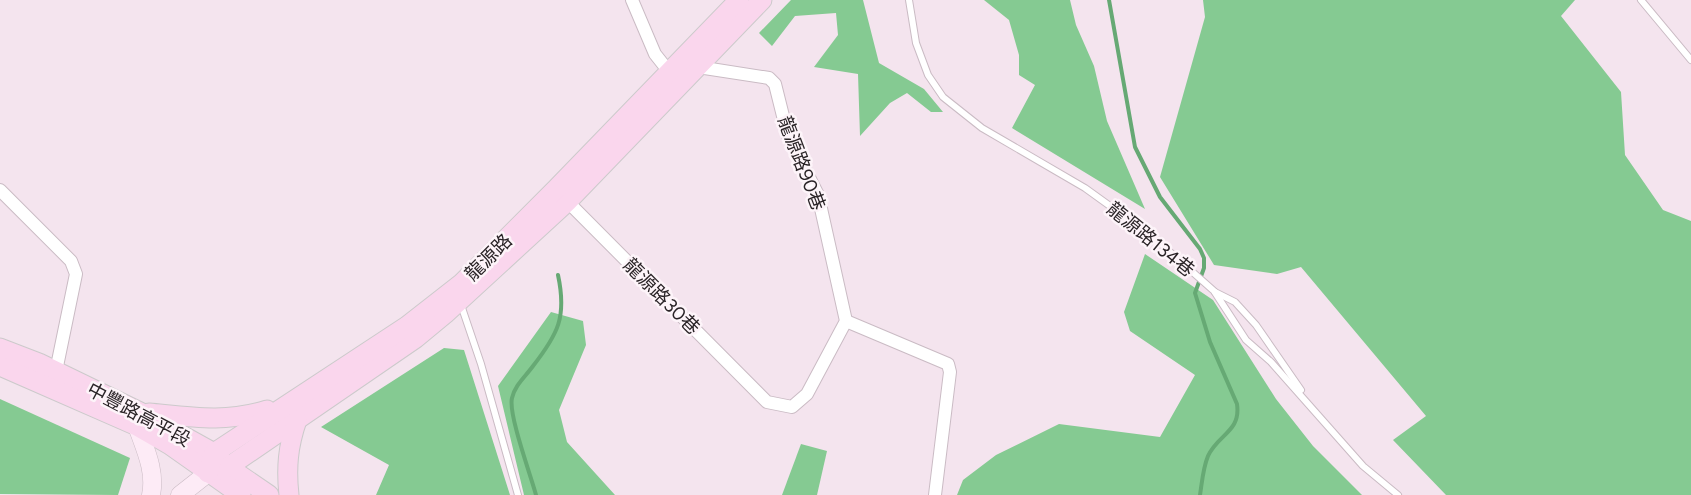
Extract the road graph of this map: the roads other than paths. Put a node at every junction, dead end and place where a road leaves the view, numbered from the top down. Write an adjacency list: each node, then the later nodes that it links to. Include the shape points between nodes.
1 (632, 0): 8 (street, via 655,54)
2 (740, 0): 8 (main road)
3 (762, 0): 7 (main road)
4 (909, 0): 11 (lane, 龍源路134巷, via 916,43 928,75 944,97 982,128 1085,188 1153,237)
5 (1641, 0): 6 (lane)
6 (1691, 60)
7 (698, 67): 8 (main road); 13 (street, 龍源路90巷, via 769,78 775,84 788,136 818,195)
8 (676, 79): 10 (main road)
9 (0, 190): 16 (street, via 71,261 76,274)
10 (562, 195): 12 (main road); 13 (street, 龍源路30巷, via 767,402 792,407 807,394); 17 (main road, 龍源路, via 435,305)
11 (1211, 289): 18 (lane, 龍源路134巷, via 1246,340 1271,362); 18 (lane, via 1235,302 1256,325)
12 (460, 301): 20 (main road, via 416,338); 29 (lane)
13 (846, 320): 30 (street, via 948,364 950,372)
14 (0, 348): 16 (main road, 中豐路高平段)
15 (0, 366): 16 (main road, 中豐路高平段)
16 (52, 379): 19 (main road, 中豐路高平段)
17 (288, 403): 19 (main road, via 245,417); 21 (main road, 龍源路)
18 (1316, 412): 31 (lane, 龍源路134巷, via 1363,466)
19 (138, 419): 21 (main road, 中豐路高平段); 23 (main road, 中豐路高平段); 24 (street, via 154,483)
20 (297, 420): 22 (main road); 28 (main road, via 288,452)
21 (214, 453): 22 (main road, 中豐路高平段); 23 (main road)
22 (228, 467): 23 (main road); 27 (main road, 中豐路高平段)
23 (208, 473): 25 (street); 26 (main road, 中豐路高平段)
24 (151, 495)
25 (180, 495)
26 (241, 495)
27 (269, 495)
28 (289, 495)
29 (518, 495)
30 (935, 495)
31 (1398, 495)

